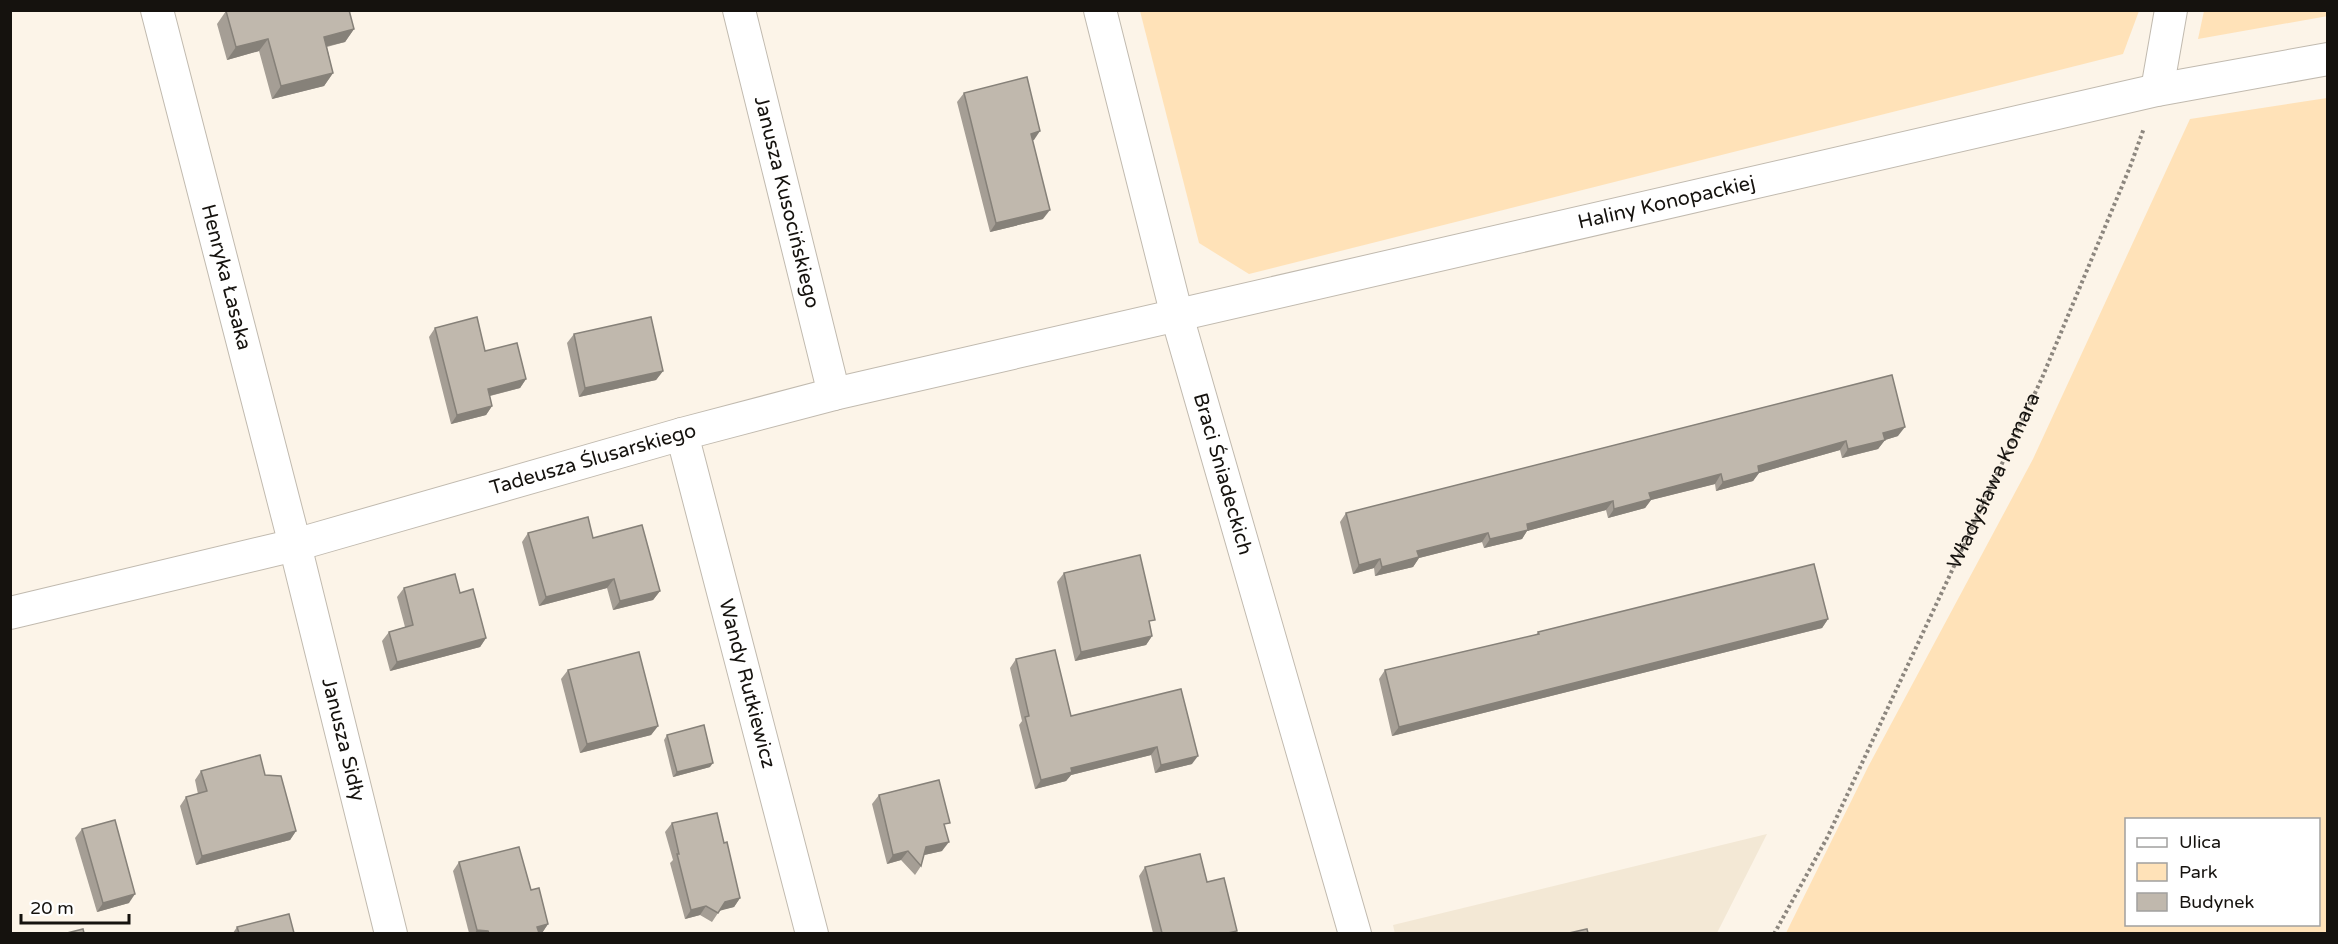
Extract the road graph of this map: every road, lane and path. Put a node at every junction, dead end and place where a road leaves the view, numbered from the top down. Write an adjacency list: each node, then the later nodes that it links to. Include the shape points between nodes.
1 (157, 10): 10 (street, Henryka Łasaka)
2 (739, 10): 8 (street, Janusza Kusocińskiego)
3 (1100, 10): 7 (street, Braci Śniadeckich)
4 (2171, 10): 6 (street)
5 (2328, 59): 6 (street, Haliny Konopackiej)
6 (2157, 90): 7 (street, Haliny Konopackiej); 15 (path, Władysława Komara, via 2130,167 2042,378 1827,838)
7 (1177, 316): 8 (street, Tadeusza Ślusarskiego); 14 (street, Braci Śniadeckich)
8 (834, 393): 9 (street, Tadeusza Ślusarskiego)
9 (682, 434): 10 (street, Tadeusza Ślusarskiego); 13 (street, Wandy Rutkiewicz)
10 (295, 545): 11 (street, Tadeusza Ślusarskiego); 12 (street, Janusza Sidły)
11 (10, 612)
12 (391, 933)
13 (812, 933)
14 (1355, 933)
15 (1774, 933)

